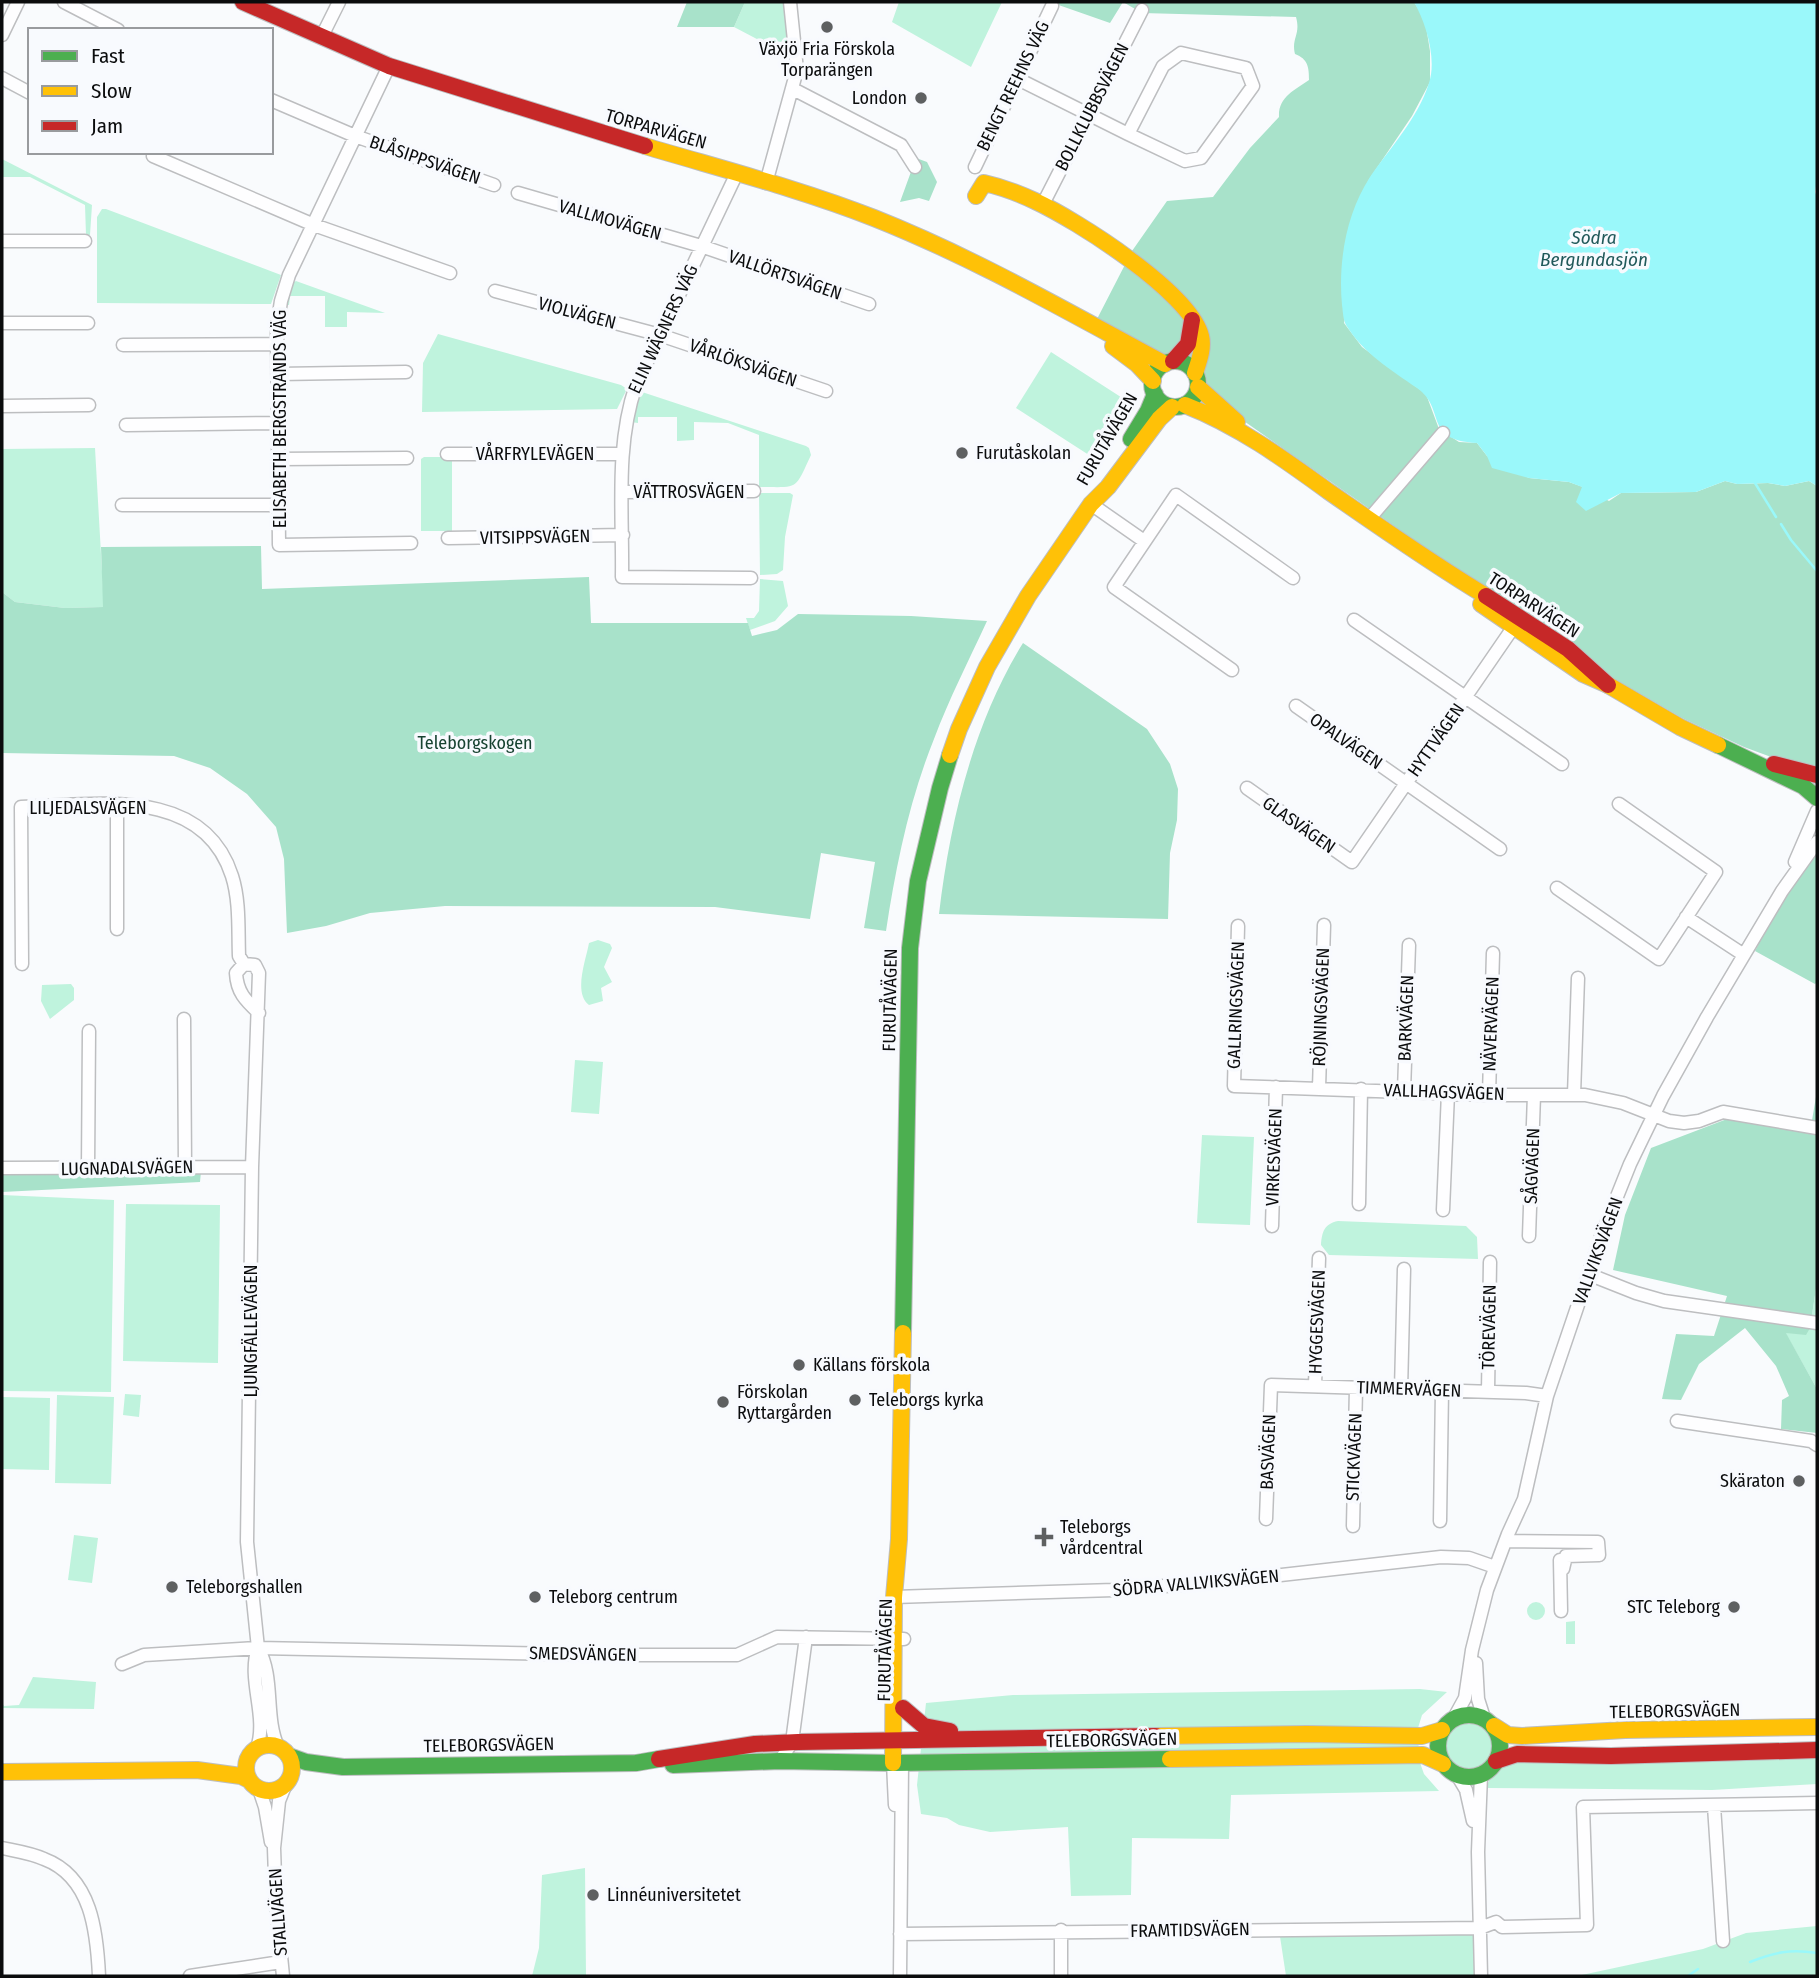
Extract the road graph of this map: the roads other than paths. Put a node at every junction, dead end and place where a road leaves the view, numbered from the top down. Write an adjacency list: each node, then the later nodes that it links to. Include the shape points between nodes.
1 (18, 2): 9 (street)
2 (64, 2): 8 (street)
3 (243, 2): 10 (street, TORPARVÄGEN)
4 (339, 2): 10 (street)
5 (789, 2): 14 (street, via 797,70)
6 (1052, 6): 13 (street, BENGT REEHNS VÄG)
7 (1142, 10): 17 (street, BOLLKLUBBSVÄGEN)
8 (114, 28)
9 (2, 35)
10 (322, 36): 11 (street, TORPARVÄGEN)
11 (389, 66): 19 (street, ELISABETH BERGSTRANDS VÄG); 23 (street, TORPARVÄGEN)
12 (2, 78): 15 (street)
13 (1016, 78): 17 (street); 22 (street, BENGT REEHNS VÄG)
14 (793, 89): 21 (street, via 901,145); 24 (street)
15 (28, 92)
16 (273, 101): 19 (street, BLÅSIPPSVÄGEN)
17 (1089, 114): 18 (street); 28 (street, BOLLKLUBBSVÄGEN)
18 (1128, 134): 18 (street, via 1185,161 1201,158 1253,86 1246,68 1181,53 1163,66)
19 (355, 136): 25 (street, BLÅSIPPSVÄGEN); 29 (street, ELISABETH BERGSTRANDS VÄG)
20 (153, 156): 29 (street)
21 (915, 167)
22 (975, 167)
23 (737, 173): 24 (street, TORPARVÄGEN); 32 (street, ELIN WÄGNERS VÄG)
24 (766, 183): 36 (street, TORPARVÄGEN, via 919,237)
25 (494, 184)
26 (518, 193): 32 (street, VALLMOVÄGEN)
27 (976, 196): 28 (street, via 984,183 993,184)
28 (1043, 204): 37 (street, via 1143,269)
29 (313, 225): 33 (street); 41 (street, ELISABETH BERGSTRANDS VÄG, via 281,301)
30 (2, 241): 31 (street)
31 (85, 241)
32 (701, 246): 35 (street, VALLÖRTSVÄGEN); 40 (street, ELIN WÄGNERS VÄG)
33 (450, 273)
34 (495, 291): 40 (street, VIOLVÄGEN)
35 (869, 304)
36 (1054, 305): 43 (street, TORPARVÄGEN); 47 (street, TORPARVÄGEN, via 1130,359)
37 (1192, 320): 43 (street, via 1187,349); 46 (street, via 1202,342)
38 (2, 323): 39 (street)
39 (88, 323)
40 (660, 335): 48 (street, VÅRLÖKSVÄGEN); 57 (street, ELIN WÄGNERS VÄG, via 627,410)
41 (278, 344): 42 (street); 45 (street, ELISABETH BERGSTRANDS VÄG)
42 (123, 345)
43 (1169, 363): 46 (street, via 1186,364); 47 (street, via 1158,369)
44 (406, 372): 45 (street)
45 (278, 373): 52 (street, ELISABETH BERGSTRANDS VÄG)
46 (1197, 380): 51 (street, via 1192,399); 55 (street, TORPARVÄGEN, via 1215,405)
47 (1154, 388): 51 (street, via 1160,401); 62 (street, FURUTÅVÄGEN, via 1140,426)
48 (827, 391)
49 (89, 405): 50 (street)
50 (2, 406)
51 (1178, 406): 55 (street, TORPARVÄGEN, via 1208,415); 62 (street, FURUTÅVÄGEN, via 1159,418)
52 (278, 424): 53 (street); 59 (street, ELISABETH BERGSTRANDS VÄG)
53 (126, 425)
54 (1443, 433): 65 (street)
55 (1274, 453): 65 (street, TORPARVÄGEN)
56 (447, 454): 57 (street, VÅRFRYLEVÄGEN)
57 (622, 454): 60 (street, ELIN WÄGNERS VÄG)
58 (407, 458): 59 (street)
59 (278, 459): 64 (street, ELISABETH BERGSTRANDS VÄG)
60 (623, 492): 61 (street, VÄTTROSVÄGEN); 66 (street, ELIN WÄGNERS VÄG)
61 (754, 492)
62 (1091, 504): 68 (street); 145 (street, FURUTÅVÄGEN, via 986,667 940,788 918,881 910,948)
63 (122, 505): 64 (street)
64 (279, 505): 69 (street, ELISABETH BERGSTRANDS VÄG, via 279,545)
65 (1369, 520): 73 (street, TORPARVÄGEN)
66 (623, 535): 67 (street, VITSIPPSVÄGEN); 70 (street, ELIN WÄGNERS VÄG, via 622,578)
67 (448, 538)
68 (1144, 541): 71 (street, via 1176,495); 74 (street, via 1114,587)
69 (411, 543)
70 (751, 578)
71 (1293, 578)
72 (1354, 620): 75 (street)
73 (1517, 622): 75 (street, HYTTVÄGEN); 77 (street, TORPARVÄGEN, via 1583,674)
74 (1232, 670)
75 (1465, 699): 78 (street); 80 (street, HYTTVÄGEN)
76 (1296, 706): 80 (street, OPALVÄGEN)
77 (1706, 740): 79 (street, TORPARVÄGEN); 83 (street, TORPARVÄGEN, via 1802,786)
78 (1562, 764)
79 (1817, 775)
80 (1406, 783): 88 (street, OPALVÄGEN); 89 (street, HYTTVÄGEN)
81 (1247, 788): 89 (street, GLASVÄGEN)
82 (1817, 788): 83 (street)
83 (1817, 798)
84 (1619, 804): 92 (street, via 1716,873)
85 (117, 805): 95 (street); 99 (street, LILJEDALSVÄGEN, via 21,807); 100 (street, LILJEDALSVÄGEN, via 171,812 216,844 233,878 239,956)
86 (1817, 811): 91 (street, VALLVIKSVÄGEN)
87 (1817, 842): 91 (street, VALLVIKSVÄGEN)
88 (1500, 849)
89 (1352, 862)
90 (1557, 888): 92 (street, via 1659,959)
91 (1782, 891): 98 (street, VALLVIKSVÄGEN)
92 (1686, 917): 98 (street)
93 (1324, 925): 107 (street, RÖJNINGSVÄGEN)
94 (1238, 926): 105 (street, GALLRINGSVÄGEN)
95 (117, 929)
96 (1409, 946): 109 (street, BARKVÄGEN)
97 (1493, 953): 111 (street, NÄVERVÄGEN)
98 (1744, 955): 114 (street, VALLVIKSVÄGEN)
99 (22, 964)
100 (244, 964): 102 (street, LJUNGFÄLLEVÄGEN, via 255,965 259,973); 102 (street, via 236,973 237,988)
101 (1578, 978): 113 (street)
102 (259, 1013): 117 (street, LJUNGFÄLLEVÄGEN)
103 (184, 1019): 116 (street)
104 (89, 1031): 119 (street)
105 (1234, 1083): 106 (street, VALLHAGSVÄGEN)
106 (1276, 1087): 107 (street, VALLHAGSVÄGEN); 122 (street, VIRKESVÄGEN)
107 (1319, 1088): 108 (street, VALLHAGSVÄGEN)
108 (1361, 1089): 109 (street, VALLHAGSVÄGEN); 120 (street)
109 (1404, 1091): 110 (street, VALLHAGSVÄGEN)
110 (1448, 1093): 111 (street, VALLHAGSVÄGEN); 121 (street)
111 (1489, 1095): 112 (street, VALLHAGSVÄGEN)
112 (1534, 1096): 113 (street, VALLHAGSVÄGEN); 123 (street, SÅGVÄGEN)
113 (1574, 1096): 114 (street, VALLHAGSVÄGEN, via 1623,1103)
114 (1654, 1116): 115 (street, VALLHAGSVÄGEN, via 1684,1123 1723,1112); 127 (street, VALLVIKSVÄGEN, via 1630,1164)
115 (1817, 1128)
116 (185, 1167): 117 (street, LUGNADALSVÄGEN); 119 (street, LUGNADALSVÄGEN)
117 (252, 1167): 150 (street, LJUNGFÄLLEVÄGEN, via 247,1542)
118 (2, 1168): 119 (street, LUGNADALSVÄGEN)
119 (88, 1169)
120 (1359, 1204)
121 (1443, 1210)
122 (1272, 1226)
123 (1530, 1236)
124 (1318, 1258): 130 (street, HYGGESVÄGEN)
125 (1490, 1262): 134 (street, TÖREVÄGEN)
126 (1404, 1269): 132 (street)
127 (1588, 1274): 128 (street, via 1664,1301); 135 (street, VALLVIKSVÄGEN)
128 (1817, 1323)
129 (1271, 1385): 130 (street, TIMMERVÄGEN); 138 (street, BASVÄGEN)
130 (1315, 1386): 131 (street, TIMMERVÄGEN)
131 (1356, 1388): 132 (street, TIMMERVÄGEN); 140 (street, STICKVÄGEN)
132 (1401, 1390): 133 (street, TIMMERVÄGEN)
133 (1442, 1390): 134 (street, TIMMERVÄGEN); 139 (street)
134 (1488, 1392): 135 (street, TIMMERVÄGEN)
135 (1548, 1396): 141 (street, VALLVIKSVÄGEN, via 1524,1499)
136 (1677, 1421): 137 (street)
137 (1817, 1445)
138 (1266, 1519)
139 (1440, 1521)
140 (1353, 1526)
141 (1506, 1541): 142 (street); 143 (street, VALLVIKSVÄGEN)
142 (1559, 1542): 144 (street, via 1598,1542 1599,1555 1566,1556); 146 (street)
143 (1494, 1567): 145 (street, SÖDRA VALLVIKSVÄGEN, via 1469,1558 1443,1557 1114,1590); 147 (street, VALLVIKSVÄGEN)
144 (1563, 1569)
145 (900, 1597): 149 (street, FURUTÅVÄGEN)
146 (1561, 1611)
147 (1476, 1636): 153 (street, VALLVIKSVÄGEN, via 1478,1699); 154 (street, VALLVIKSVÄGEN, via 1463,1703)
148 (806, 1637): 149 (street, SMEDSVÄNGEN); 150 (street, SMEDSVÄNGEN, via 776,1637 737,1654); 157 (street)
149 (899, 1639): 152 (street, FURUTÅVÄGEN); 161 (street, FURUTÅVÄGEN)
150 (258, 1648): 151 (street, SMEDSVÄNGEN, via 144,1655); 158 (street, LJUNGFÄLLEVÄGEN, via 254,1660 261,1734); 160 (street, LJUNGFÄLLEVÄGEN, via 264,1659 271,1728)
151 (122, 1664)
152 (903, 1708): 156 (street, via 927,1728); 161 (street, FURUTÅVÄGEN)
153 (1489, 1722): 154 (street, via 1469,1714); 155 (street, TELEBORGSVÄGEN, via 1506,1734 1522,1736); 163 (street, via 1501,1744)
154 (1448, 1724): 156 (street, TELEBORGSVÄGEN, via 1422,1736); 166 (street, via 1438,1747)
155 (1817, 1727)
156 (979, 1738): 161 (street, TELEBORGSVÄGEN)
157 (792, 1742): 161 (street, TELEBORGSVÄGEN); 162 (street); 164 (street, TELEBORGSVÄGEN)
158 (256, 1750): 160 (street, via 267,1745); 168 (street); 173 (street, via 246,1765)
159 (1817, 1750): 163 (street, via 1517,1754)
160 (284, 1751): 167 (street, TELEBORGSVÄGEN, via 306,1762); 172 (street, via 293,1766)
161 (897, 1751): 162 (street, TELEBORGSVÄGEN); 165 (street, TELEBORGSVÄGEN); 176 (street); 180 (street)
162 (780, 1761): 164 (street, TELEBORGSVÄGEN)
163 (1496, 1761): 171 (street)
164 (636, 1763): 167 (street, TELEBORGSVÄGEN)
165 (921, 1763): 166 (street, TELEBORGSVÄGEN, via 1423,1755); 176 (street, via 910,1779)
166 (1443, 1764): 170 (street)
167 (343, 1767): 172 (street, TELEBORGSVÄGEN)
168 (197, 1770): 169 (street); 173 (street, via 240,1776)
169 (2, 1772)
170 (1457, 1775): 171 (street); 179 (street, via 1466,1790)
171 (1481, 1775): 179 (street)
172 (287, 1783): 173 (street, via 272,1792); 178 (street, STALLVÄGEN, via 279,1801)
173 (254, 1785): 178 (street, STALLVÄGEN)
174 (1817, 1803): 175 (street)
175 (1714, 1806): 181 (street, FRAMTIDSVÄGEN, via 1583,1807 1587,1925 1502,1927 1496,1922); 184 (street)
176 (903, 1815): 180 (street)
177 (2, 1848): 186 (street, via 46,1859 79,1888 94,1923)
178 (274, 1849): 185 (street, STALLVÄGEN)
179 (1478, 1852): 181 (street)
180 (901, 1860): 183 (street)
181 (1480, 1928): 182 (street, FRAMTIDSVÄGEN); 191 (street)
182 (1061, 1930): 183 (street, FRAMTIDSVÄGEN); 190 (street)
183 (900, 1934): 189 (street)
184 (1723, 1941)
185 (281, 1962): 187 (street); 188 (street, STALLVÄGEN)
186 (99, 1976)
187 (190, 1976)
188 (283, 1976)
189 (900, 1976)
190 (1061, 1976)
191 (1481, 1976)

